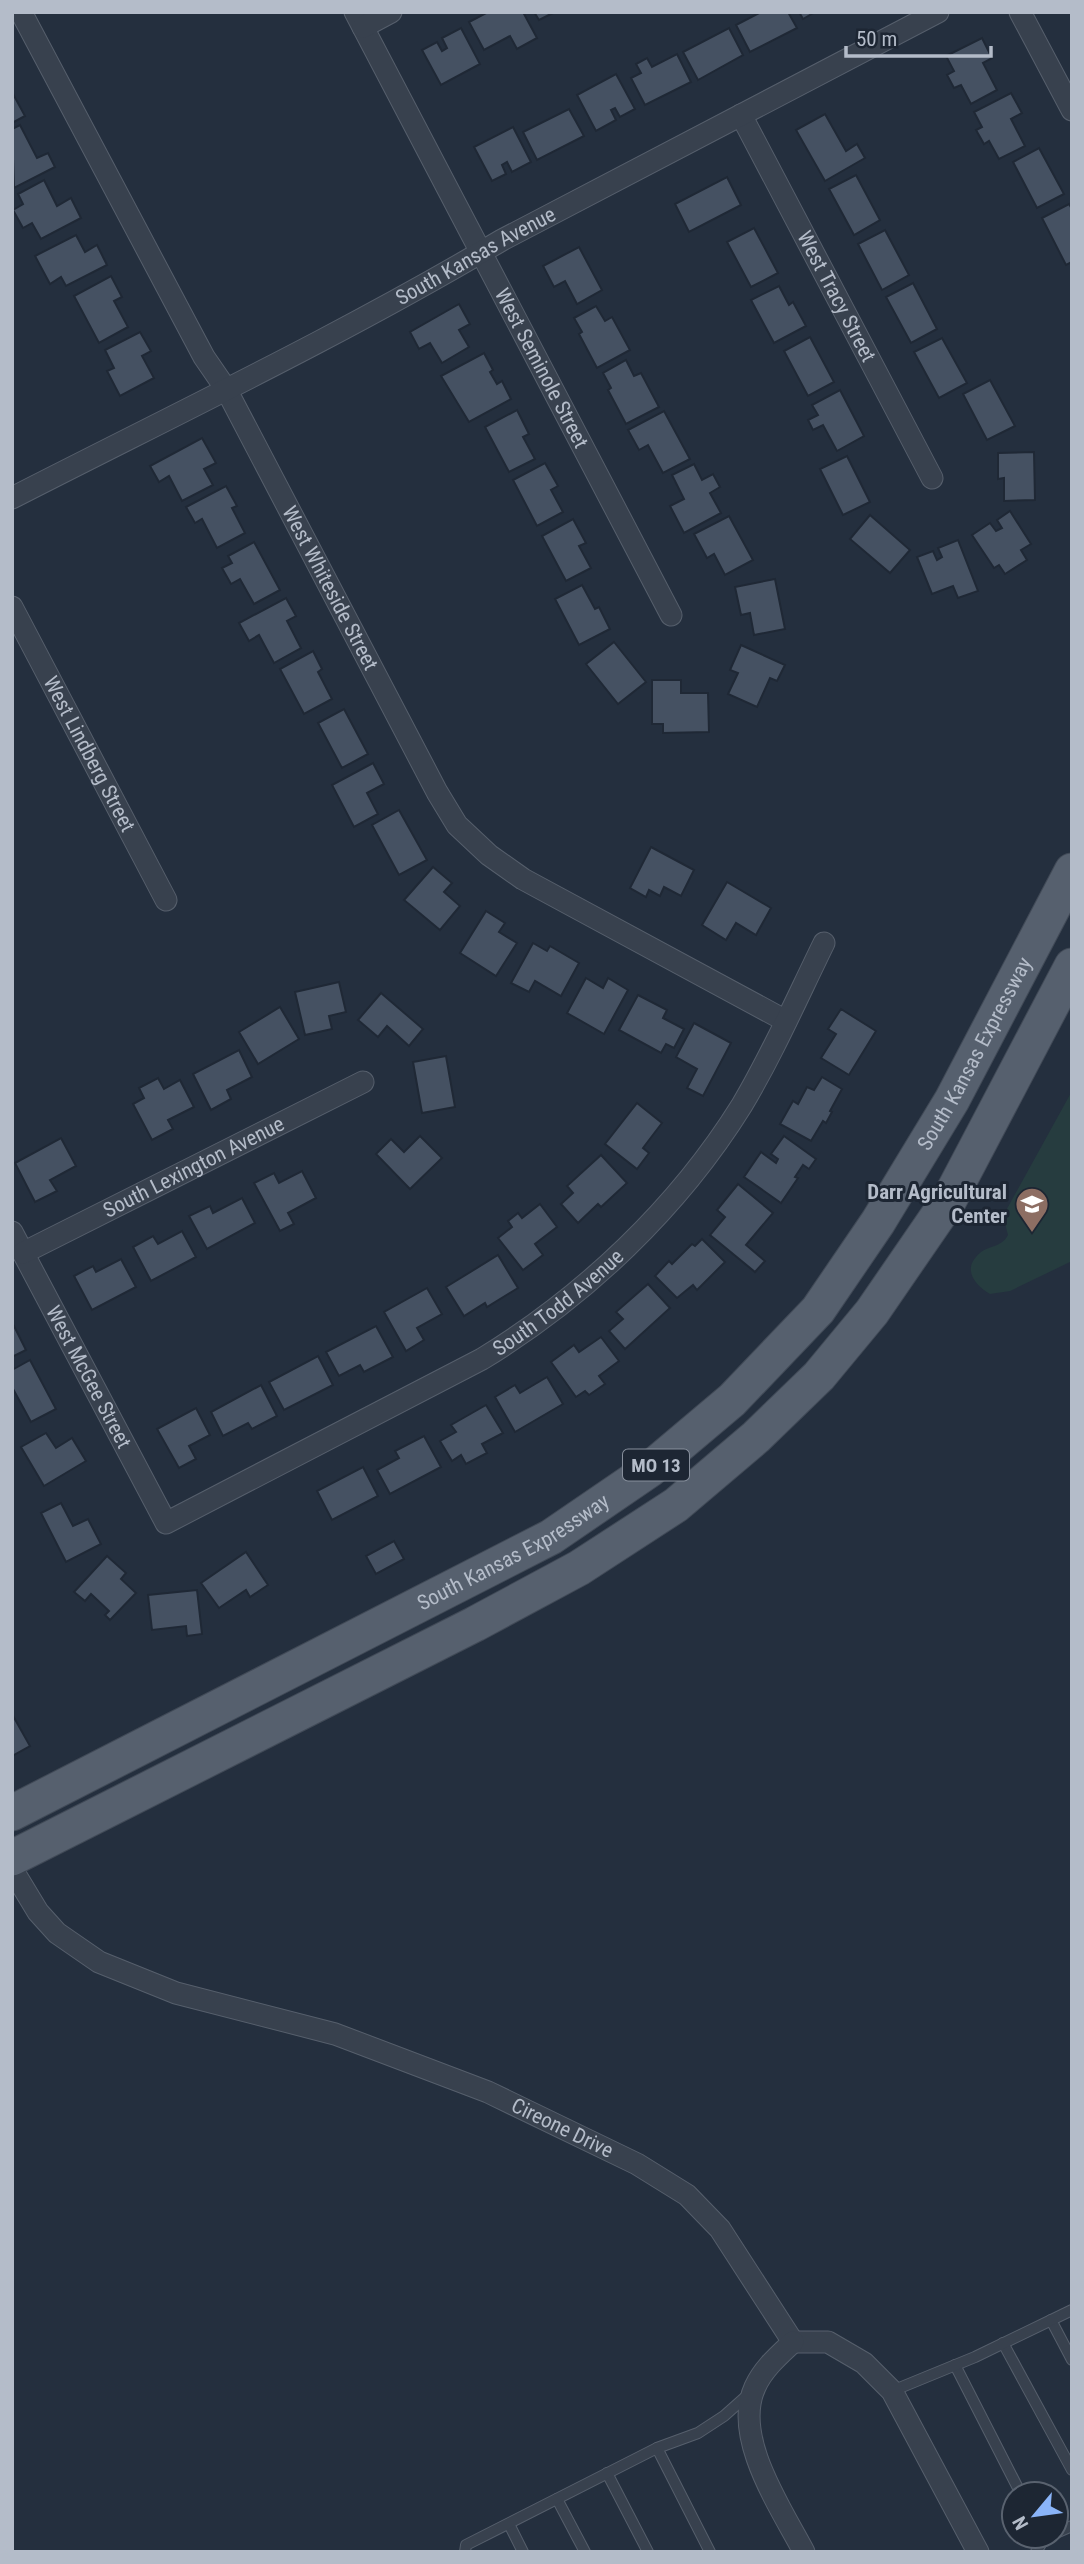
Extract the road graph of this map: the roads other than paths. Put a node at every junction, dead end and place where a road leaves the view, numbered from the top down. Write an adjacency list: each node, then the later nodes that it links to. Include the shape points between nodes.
1 (21, 12): 9 (street, West Whiteside Street, via 204,357)
2 (391, 12): 5 (street)
3 (938, 12): 7 (street, South Kansas Avenue)
4 (1020, 12): 6 (street)
5 (359, 20): 8 (street, West Seminole Street)
6 (1072, 110)
7 (741, 115): 8 (street, South Kansas Avenue); 10 (street, West Tracy Street)
8 (481, 253): 9 (street, South Kansas Avenue); 13 (street, West Seminole Street)
9 (226, 389): 11 (street, South Kansas Avenue); 18 (street, West Whiteside Street, via 457,825 523,879)
10 (932, 478)
11 (12, 498)
12 (12, 607): 15 (street, West Lindberg Street)
13 (671, 614)
14 (1072, 871): 23 (main road, South Kansas Expressway / MO 13, via 952,1100 878,1222 818,1310 732,1400 649,1470 551,1537)
15 (166, 900)
16 (824, 943): 18 (street, South Todd Avenue)
17 (1072, 966): 24 (main road, South Kansas Expressway / MO 13, via 949,1200 872,1312 819,1376 676,1505 579,1568 487,1618)
18 (786, 1021): 22 (street, South Todd Avenue, via 742,1105 685,1184 618,1254 551,1312 520,1336 443,1381)
19 (363, 1082): 21 (street, South Lexington Avenue)
20 (12, 1232): 21 (street, West McGee Street)
21 (23, 1253): 22 (street, West McGee Street)
22 (166, 1523)
23 (12, 1813)
24 (12, 1858)
25 (12, 1869): 28 (street, Cireone Drive, via 57,1933 99,1962 176,1993 335,2034 488,2092 637,2164 687,2195 720,2229)
26 (1072, 2310): 27 (lane)
27 (1051, 2320): 29 (lane); 30 (lane)
28 (793, 2342): 32 (street); 33 (street, via 828,2342 863,2363)
29 (1003, 2343): 31 (lane); 35 (lane)
30 (1072, 2360)
31 (955, 2365): 33 (lane); 37 (lane)
32 (753, 2390): 34 (lane, via 698,2433); 45 (street, via 749,2424 756,2460)
33 (892, 2391): 46 (street)
34 (657, 2448): 36 (lane); 44 (lane)
35 (1072, 2470)
36 (607, 2473): 38 (lane); 43 (lane)
37 (1014, 2480)
38 (557, 2499): 39 (lane); 42 (lane)
39 (509, 2524): 40 (lane, via 466,2545); 41 (lane)
40 (465, 2552)
41 (523, 2552)
42 (585, 2552)
43 (648, 2552)
44 (710, 2552)
45 (804, 2552)
46 (978, 2552)

